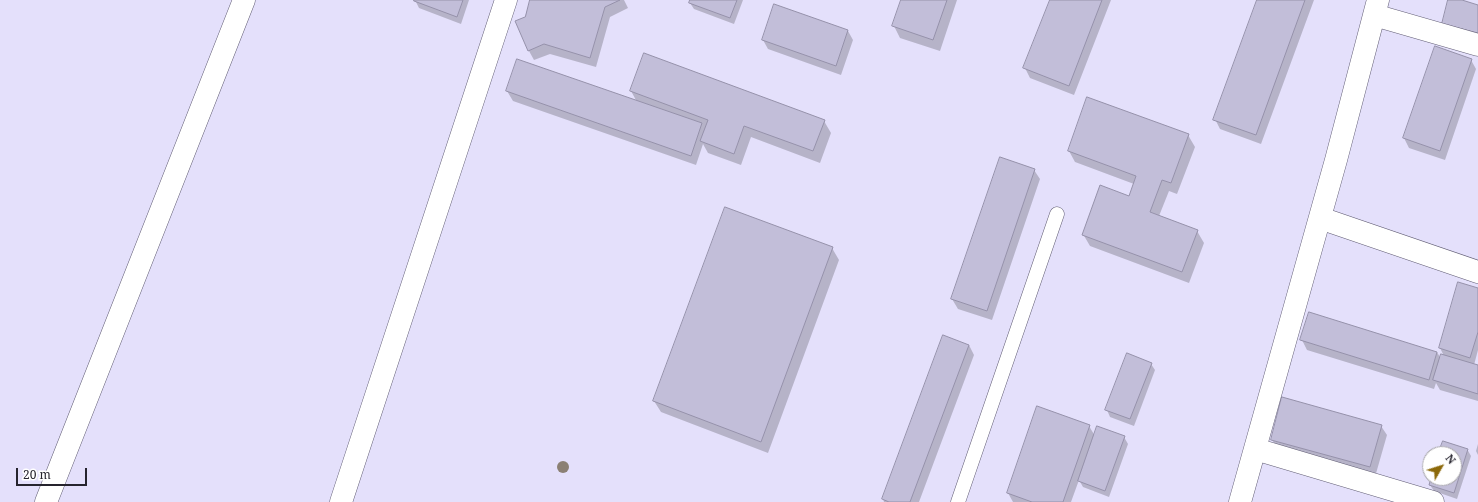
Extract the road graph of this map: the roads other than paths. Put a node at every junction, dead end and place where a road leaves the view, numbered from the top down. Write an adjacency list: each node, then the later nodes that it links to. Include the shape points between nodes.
1 (244, 0): 9 (street)
2 (506, 0): 10 (street)
3 (1376, 7): 4 (street); 6 (street)
4 (1478, 45)
5 (1057, 214): 11 (lane)
6 (1320, 218): 7 (street); 8 (street)
7 (1478, 272)
8 (1255, 449): 12 (street); 13 (street)
9 (46, 502)
10 (341, 502)
11 (958, 502)
12 (1240, 502)
13 (1433, 502)

